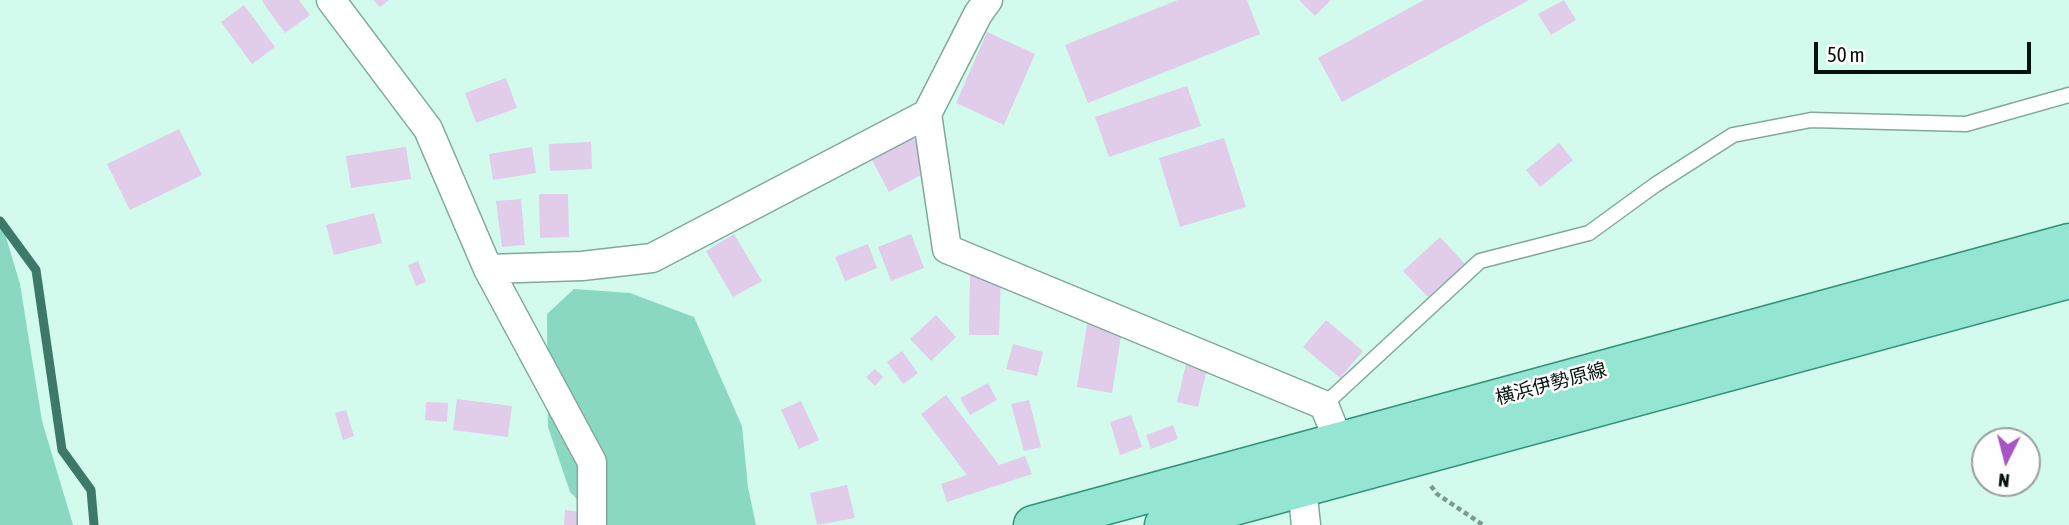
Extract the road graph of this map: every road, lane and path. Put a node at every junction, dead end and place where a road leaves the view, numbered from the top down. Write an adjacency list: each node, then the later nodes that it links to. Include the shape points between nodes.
1 (331, 0): 6 (street, via 428,129)
2 (988, 0): 4 (street)
3 (2069, 95): 8 (lane, via 1966,124 1811,120 1733,135 1589,233 1480,261)
4 (927, 114): 6 (street, via 652,258); 8 (street, via 947,249)
5 (2069, 243): 9 (main road, 横浜伊勢原線)
6 (488, 269): 12 (street, via 592,462)
7 (2069, 279): 10 (main road, 横浜伊勢原線)
8 (1324, 405): 9 (street)
9 (1339, 442): 13 (main road, 横浜伊勢原線)
10 (1418, 455): 11 (main road, 横浜伊勢原線); 15 (path, via 1437,494)
11 (1304, 506): 14 (main road, 横浜伊勢原線)
12 (592, 525)
13 (1033, 525)
14 (1164, 525)
15 (1483, 525)

